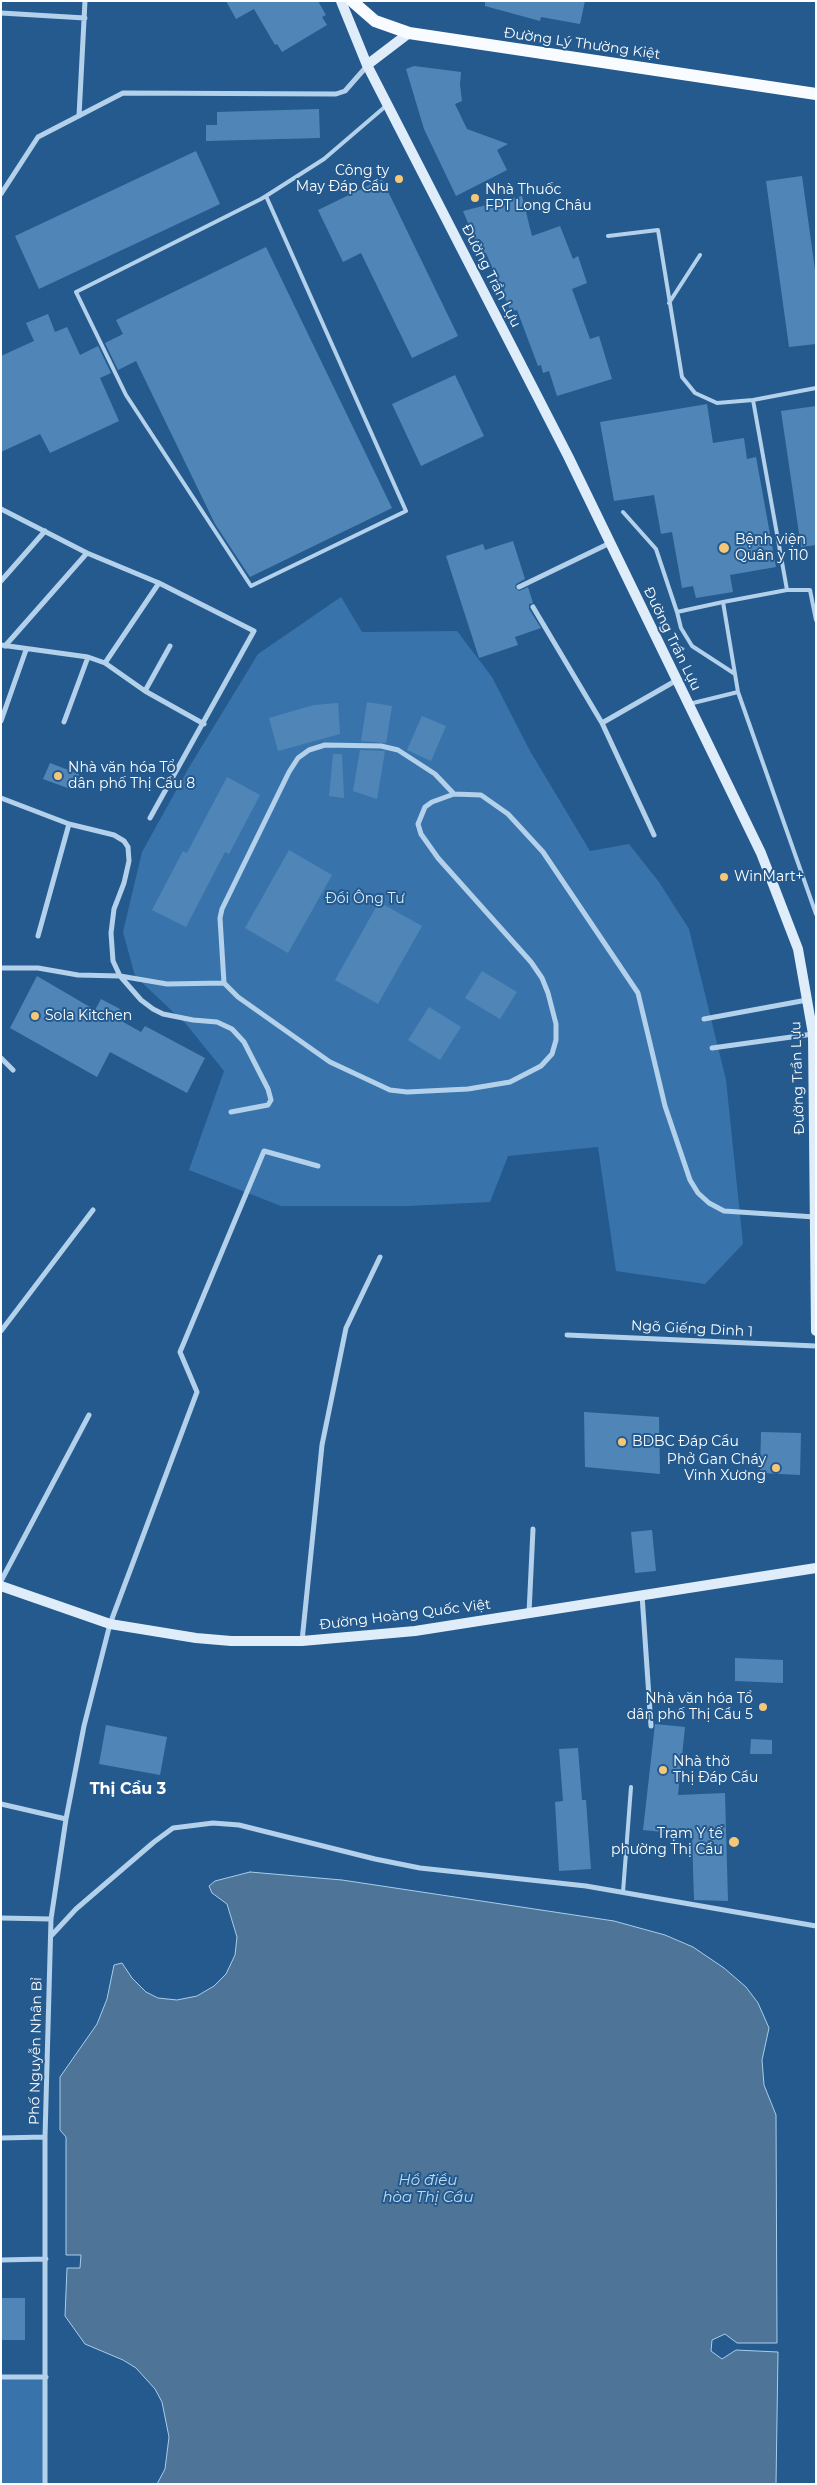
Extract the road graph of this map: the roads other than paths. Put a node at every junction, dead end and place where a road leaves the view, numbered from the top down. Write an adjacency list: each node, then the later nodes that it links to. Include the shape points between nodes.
1 (85, 1): 5 (street)
2 (341, 1): 7 (main road, Đường Trần Lựu)
3 (352, 1): 6 (main road, Đường Lý Thường Kiệt, via 375,21)
4 (1, 13): 5 (street)
5 (85, 18): 10 (street)
6 (409, 33): 7 (main road); 8 (main road, Đường Lý Thường Kiệt)
7 (367, 65): 9 (main road, Đường Trần Lựu); 10 (street, via 345,91 336,94 123,93)
8 (816, 94)
9 (388, 104): 12 (lane, via 324,159); 21 (main road, Đường Trần Lựu)
10 (79, 116): 11 (street, via 38,137)
11 (1, 194)
12 (266, 196): 12 (lane, via 76,292 126,395 251,586 406,511)
13 (608, 236): 15 (lane, via 658,230)
14 (700, 255): 15 (lane)
15 (669, 303): 17 (lane, via 682,377 688,386 704,399 716,403)
16 (816, 388): 17 (lane)
17 (752, 400): 27 (lane)
18 (1, 509): 20 (street)
19 (623, 512): 31 (lane, via 656,549)
20 (45, 531): 22 (street); 23 (street)
21 (610, 543): 25 (street); 39 (main road, Đường Trần Lựu)
22 (87, 553): 24 (street); 33 (street)
23 (1, 581)
24 (159, 583): 37 (street); 46 (street, via 254,631)
25 (519, 587)
26 (816, 589): 28 (lane)
27 (786, 590): 28 (lane); 29 (lane)
28 (810, 590): 32 (lane)
29 (723, 602): 31 (lane); 38 (lane)
30 (533, 607): 45 (street)
31 (677, 612): 38 (lane, via 680,628 692,646)
32 (816, 620)
33 (3, 646): 35 (street)
34 (170, 646): 40 (street)
35 (26, 650): 36 (street); 43 (street)
36 (88, 657): 37 (street); 44 (street)
37 (105, 663): 40 (street)
38 (735, 674): 41 (lane)
39 (677, 680): 42 (main road, Đường Trần Lựu); 45 (street)
40 (145, 691): 46 (street)
41 (738, 692): 42 (lane); 52 (lane)
42 (688, 704): 57 (main road, Đường Trần Lựu, via 761,853 798,949)
43 (1, 721)
44 (64, 722)
45 (602, 723): 51 (street)
46 (204, 724): 49 (street)
47 (454, 794): 56 (street, via 435,774 398,750 380,746 325,745 298,758 288,772 222,909); 56 (street, via 425,807 418,824 421,834 542,978 556,1024 556,1040 552,1054 541,1066 510,1082 468,1090 390,1090 330,1062 244,1002); 66 (street, via 480,795 508,814 524,830 558,872 629,977 644,1011 665,1106 690,1180 698,1193 724,1211)
48 (1, 798): 50 (street)
49 (150, 818)
50 (69, 824): 53 (street); 55 (street, via 114,835 128,847 129,861 114,908 111,933 114,961)
51 (654, 835)
52 (816, 914)
53 (38, 936)
54 (1, 968): 55 (street)
55 (120, 976): 56 (street, via 167,984); 63 (street, via 141,1000 154,1009 193,1020 217,1022 232,1029 244,1042 271,1100 268,1105)
56 (224, 983)
57 (807, 1000): 58 (street); 59 (main road, Đường Trần Lựu)
58 (704, 1019)
59 (813, 1034): 60 (street); 66 (main road, Đường Trần Lựu)
60 (712, 1048)
61 (1, 1058): 62 (street)
62 (13, 1070)
63 (231, 1112)
64 (318, 1166): 79 (street, Phố Nguyễn Nhân Bỉ, via 264,1151 180,1352 197,1392)
65 (93, 1210): 68 (street)
66 (815, 1217): 69 (main road, Đường Trần Lựu)
67 (380, 1257): 80 (street, via 346,1328 324,1435)
68 (1, 1331)
69 (816, 1331)
70 (567, 1335): 71 (street, Ngõ Giếng Dinh 1)
71 (816, 1346)
72 (89, 1415): 75 (street)
73 (533, 1529): 78 (street)
74 (816, 1568): 77 (main road, Đường Hoàng Quốc Việt)
75 (1, 1581)
76 (1, 1586): 79 (main road, Đường Hoàng Quốc Việt)
77 (642, 1595): 78 (main road, Đường Hoàng Quốc Việt); 81 (street)
78 (529, 1613): 80 (main road, Đường Hoàng Quốc Việt, via 415,1631)
79 (110, 1624): 80 (main road, Đường Hoàng Quốc Việt, via 196,1638); 84 (street, Phố Nguyễn Nhân Bỉ, via 84,1726)
80 (302, 1641)
81 (651, 1726)
82 (631, 1787): 85 (lane)
83 (1, 1804): 84 (street)
84 (66, 1819): 87 (street, Phố Nguyễn Nhân Bỉ)
85 (623, 1892): 88 (street); 89 (street, via 420,1868 239,1824 213,1823 173,1828 76,1909)
86 (1, 1918): 87 (street)
87 (51, 1919): 89 (street, Phố Nguyễn Nhân Bỉ)
88 (816, 1926)
89 (50, 1936): 90 (street, Phố Nguyễn Nhân Bỉ)
90 (45, 2137): 91 (street); 93 (street, Phố Nguyễn Nhân Bỉ)
91 (1, 2138)
92 (1, 2260): 93 (street)
93 (46, 2260): 95 (street, Phố Nguyễn Nhân Bỉ)
94 (1, 2377): 95 (street)
95 (46, 2377): 96 (street, Phố Nguyễn Nhân Bỉ)
96 (46, 2484)

